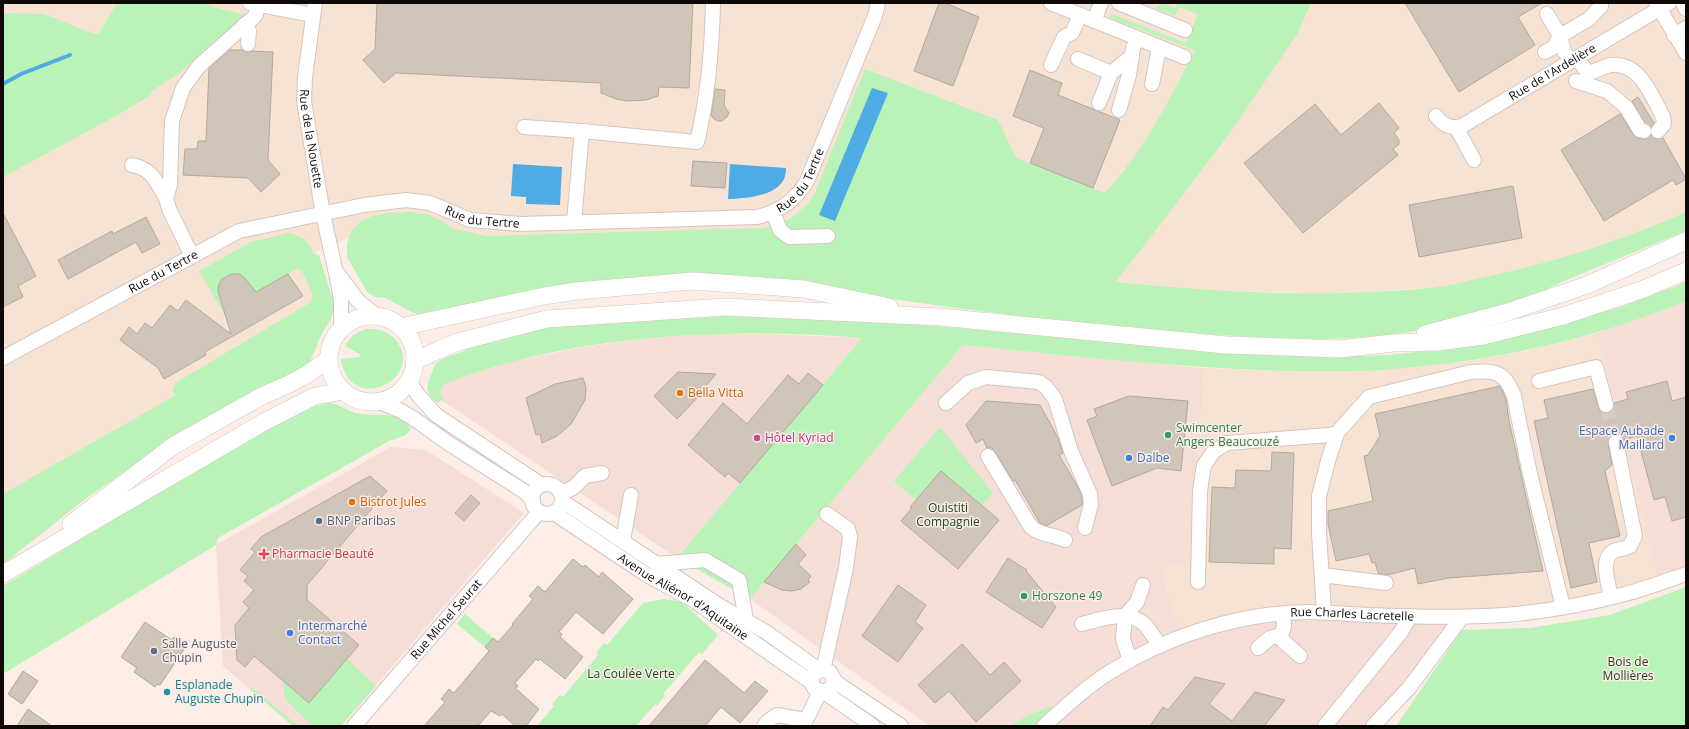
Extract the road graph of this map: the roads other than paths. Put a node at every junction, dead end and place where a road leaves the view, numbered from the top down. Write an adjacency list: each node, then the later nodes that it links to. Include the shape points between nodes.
1 (713, 3): 38 (street, via 705,110 696,142)
2 (884, 3): 12 (street, Rue du Tertre)
3 (1051, 3): 14 (street)
4 (1101, 3): 15 (street)
5 (1119, 3): 17 (street)
6 (1600, 3): 19 (street, via 1601,6 1589,19)
7 (1683, 3): 11 (street)
8 (254, 4): 10 (street); 16 (street, via 256,14)
9 (1661, 5): 18 (street); 28 (street, Rue de l'Ardelière)
10 (314, 9): 45 (street, Rue de la Nouette, via 304,101)
11 (1686, 9)
12 (876, 10): 44 (street, Rue du Tertre, via 807,181 790,202)
13 (1547, 14): 19 (street)
14 (1080, 15): 15 (street); 29 (street, via 1072,33 1064,37)
15 (1094, 21): 20 (street)
16 (244, 25): 21 (street, via 249,31); 43 (street, via 199,66 184,88 172,121 170,185)
17 (1185, 30)
18 (1680, 31): 24 (street)
19 (1560, 36): 23 (street, via 1554,46); 28 (street, via 1564,51)
20 (1137, 39): 22 (street); 25 (street)
21 (248, 44)
22 (1160, 48): 26 (street); 32 (street)
23 (1546, 52)
24 (1686, 53)
25 (1132, 56): 30 (street); 34 (street, via 1130,75)
26 (1184, 57)
27 (1078, 59): 30 (street)
28 (1574, 59): 37 (street, Rue de l'Ardelière, via 1462,126); 40 (street, via 1587,72 1616,65 1636,73 1663,116 1664,124)
29 (1051, 66)
30 (1111, 73): 33 (street)
31 (1576, 82): 39 (street, via 1607,91 1626,107 1640,130)
32 (1152, 84)
33 (1099, 103)
34 (1119, 110)
35 (1436, 116): 37 (street, via 1445,125)
36 (524, 127): 38 (street)
37 (1456, 127): 41 (street)
38 (582, 131): 46 (street)
39 (1644, 131)
40 (1658, 131)
41 (1474, 160)
42 (132, 165): 43 (street, via 150,172)
43 (166, 198): 49 (street)
44 (773, 212): 46 (street, Rue du Tertre, via 757,217); 47 (street, via 780,230 788,237)
45 (323, 214): 46 (street, Rue du Tertre, via 364,205 406,200 430,202 459,216 480,222); 49 (street, Rue du Tertre, via 239,231); 51 (street, Rue de la Nouette)
46 (574, 222)
47 (828, 236)
48 (1686, 241): 56 (main road, via 1587,285 1508,312)
49 (192, 256): 57 (street, Rue du Tertre)
50 (1686, 271): 56 (main road, via 1641,290 1563,316 1483,336 1438,342)
51 (337, 272): 52 (street, Rue de la Nouette, via 358,301); 55 (street, Rue de la Nouette)
52 (377, 316): 54 (main road); 55 (main road, via 360,317)
53 (940, 317): 54 (main road, via 804,289 693,281 544,296); 56 (main road, via 1226,345 1340,349); 59 (main road, via 725,307 547,319 458,342)
54 (401, 327): 59 (main road, via 412,343)
55 (341, 329): 58 (main road, via 331,345)
56 (1393, 343)
57 (3, 358)
58 (329, 359): 62 (main road, via 333,376); 80 (main road, via 289,384 262,396 172,446)
59 (414, 362): 60 (main road)
60 (409, 380): 63 (main road, via 395,395); 70 (street, via 418,395 436,415)
61 (1539, 381): 65 (street, via 1596,367)
62 (343, 391): 63 (main road, via 359,400); 80 (main road, via 315,396 264,422)
63 (377, 401): 73 (street, via 413,418 525,492)
64 (946, 403): 76 (street, via 968,382 986,377 1039,382 1046,386 1055,400 1071,451 1090,494 1091,504)
65 (1606, 405)
66 (1337, 433): 81 (street, via 1319,496); 83 (street, via 1227,443 1214,451 1204,465 1200,491); 87 (street, via 1369,397 1471,372 1495,372 1503,376 1510,384 1514,396 1530,474)
67 (1616, 442): 86 (street, via 1635,536 1630,546 1614,551 1608,558 1606,568)
68 (988, 456): 77 (street, via 1031,527 1040,533)
69 (602, 473): 72 (street, via 585,476)
70 (542, 485): 72 (street, via 556,487); 73 (street, via 535,491)
71 (631, 495): 78 (street)
72 (562, 497): 74 (street, via 560,508); 78 (street, Avenue Aliénor d'Aquitaine)
73 (536, 506): 74 (street, via 543,514); 104 (street, Rue Michel Seurat)
74 (554, 513): 102 (street, Avenue Aliénor d'Aquitaine, via 647,575 693,600)
75 (827, 514): 96 (street, via 848,529 850,537 846,568)
76 (1085, 528)
77 (1065, 540)
78 (623, 541): 79 (street, Avenue Aliénor d'Aquitaine)
79 (656, 564): 93 (street, Avenue Aliénor d'Aquitaine); 93 (street, via 705,560 739,580)
80 (9, 571)
81 (1322, 574): 84 (street); 88 (street)
82 (1686, 574): 86 (street, Rue Charles Lacretelle)
83 (1198, 582)
84 (1386, 583)
85 (1143, 585): 90 (street, via 1137,602)
86 (1611, 598): 87 (street, Rue Charles Lacretelle)
87 (1563, 607): 92 (street, Rue Charles Lacretelle, via 1505,615)
88 (1324, 612): 89 (street, Rue Charles Lacretelle); 91 (street, Rue Charles Lacretelle)
89 (1283, 614): 95 (street, via 1284,627); 97 (street, Rue Charles Lacretelle, via 1235,621 1183,636)
90 (1125, 616): 94 (street); 97 (street, via 1143,623); 101 (street, via 1123,639)
91 (1410, 616): 92 (street, Rue Charles Lacretelle); 109 (street, via 1398,635)
92 (1462, 617): 110 (street, via 1409,688)
93 (746, 620): 99 (street, Avenue Aliénor d'Aquitaine)
94 (1082, 624)
95 (1281, 635): 98 (street, via 1270,638); 100 (street, via 1283,641)
96 (829, 640): 99 (street, via 818,651); 102 (street)
97 (1160, 646): 101 (street, Rue Charles Lacretelle)
98 (1258, 648)
99 (800, 655): 102 (street, Avenue Aliénor d'Aquitaine)
100 (1300, 656)
101 (1130, 661): 108 (street, Rue Charles Lacretelle, via 1104,677)
102 (820, 681): 103 (street); 106 (street, Avenue Aliénor d'Aquitaine); 107 (street, Avenue Aliénor d'Aquitaine, via 831,673 834,681)
103 (804, 723): 105 (street, via 777,715)
104 (354, 726)
105 (764, 726)
106 (873, 726)
107 (901, 726)
108 (1044, 726)
109 (1325, 726)
110 (1373, 726)

